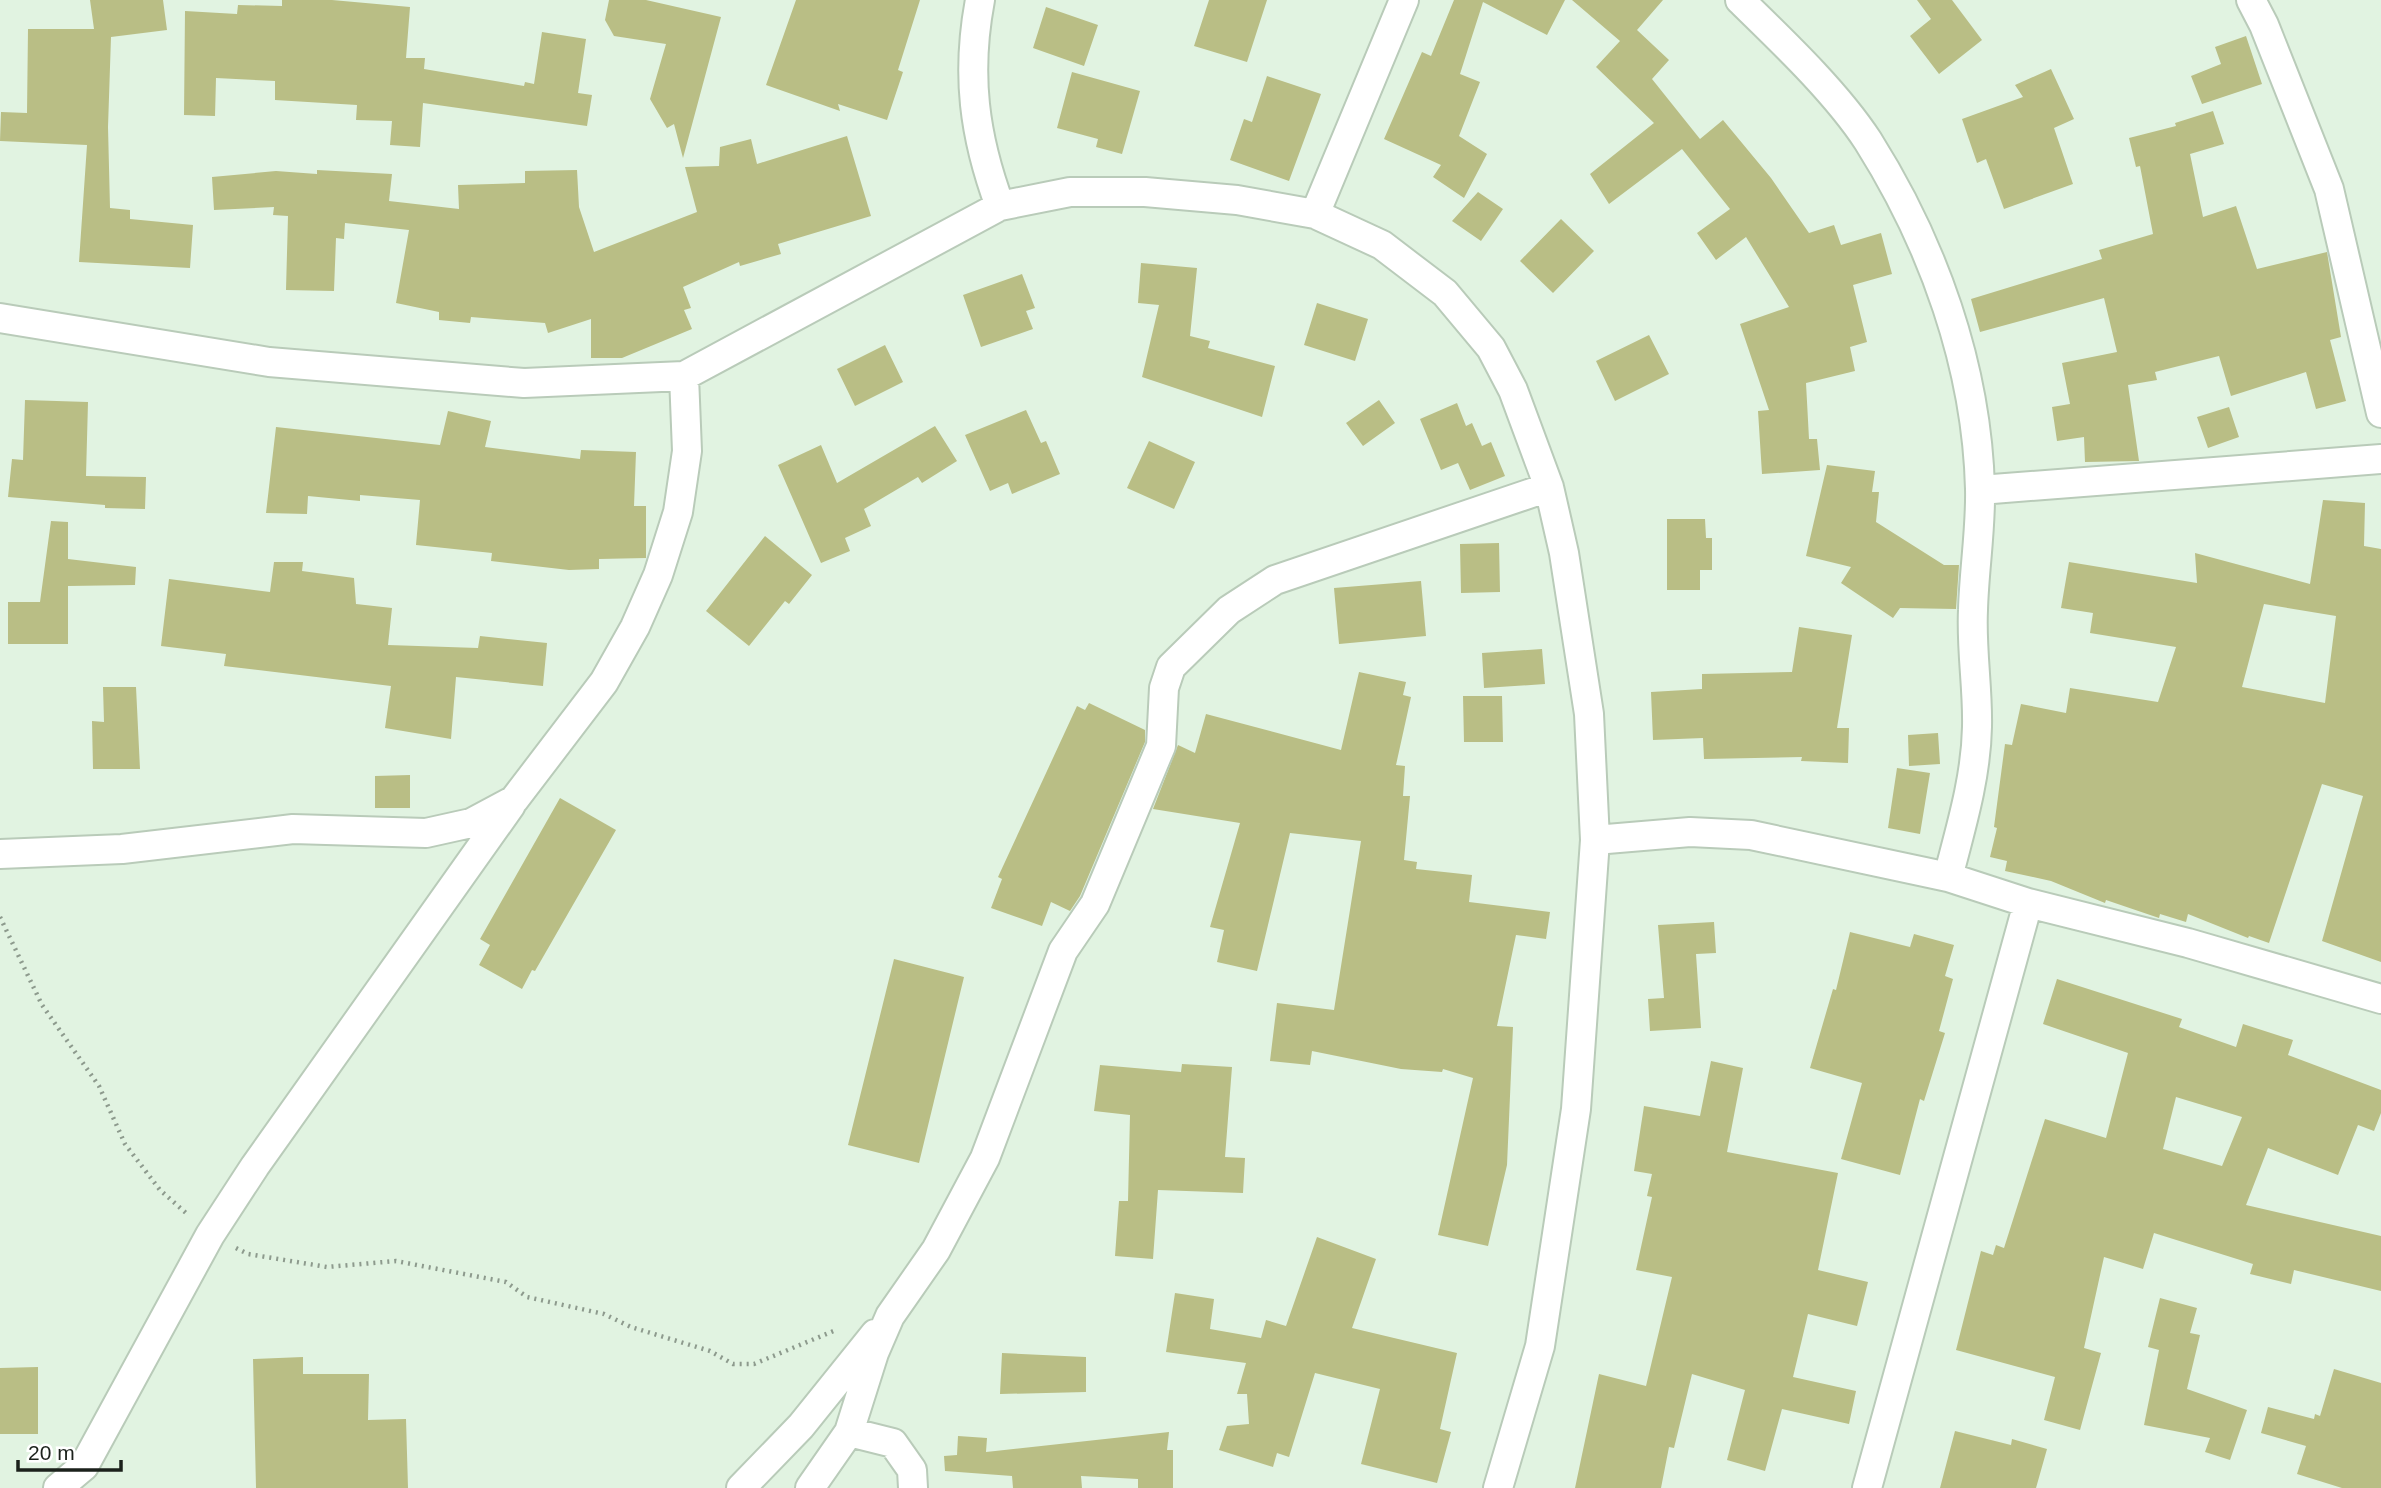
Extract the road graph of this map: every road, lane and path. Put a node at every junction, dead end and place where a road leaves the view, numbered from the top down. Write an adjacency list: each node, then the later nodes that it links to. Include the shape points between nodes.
1 (980, 0): 5 (street, via 972,43 973,97)
2 (1404, 0): 6 (street)
3 (1740, 0): 12 (street, via 1799,57 1867,139 1921,238 1954,329 1973,413)
4 (2250, 0): 9 (street, via 2329,188)
5 (1000, 206): 6 (street, via 1070,192 1145,192 1237,200); 8 (street)
6 (1315, 214): 11 (street, via 1382,245 1446,293 1491,348 1522,413)
7 (0, 318): 8 (street, via 269,362 524,383)
8 (684, 376): 13 (street, via 687,451 678,512 658,575 604,682)
9 (2381, 413)
10 (2381, 459): 12 (street)
11 (1549, 487): 14 (street, via 1589,714); 21 (street, via 1275,580 1228,610 1171,667 1164,688 1161,746 1095,904 1063,951 985,1158 936,1250)
12 (1980, 490): 16 (street, via 1972,612 1977,727 1971,787)
13 (514, 800): 15 (street, via 471,823 426,833 293,829 122,849); 20 (street)
14 (1595, 839): 16 (street, via 1690,832 1751,835); 28 (street, via 1576,1109 1540,1346)
15 (0, 854)
16 (1948, 877): 17 (street)
17 (2028, 903): 19 (street); 29 (street)
18 (0, 918): 20 (path, via 42,1005 99,1086 125,1144 160,1190)
19 (2381, 999)
20 (210, 1235): 22 (path, via 248,1254 327,1267 396,1261 506,1282 527,1297 604,1314 710,1351 733,1364 754,1364); 24 (street, via 84,1466)
21 (890, 1316): 23 (street); 25 (street, via 801,1426)
22 (838, 1329)
23 (849, 1432): 26 (street); 27 (street, via 893,1443 912,1470)
24 (58, 1488)
25 (741, 1488)
26 (810, 1488)
27 (914, 1488)
28 (1497, 1488)
29 (1867, 1488)

